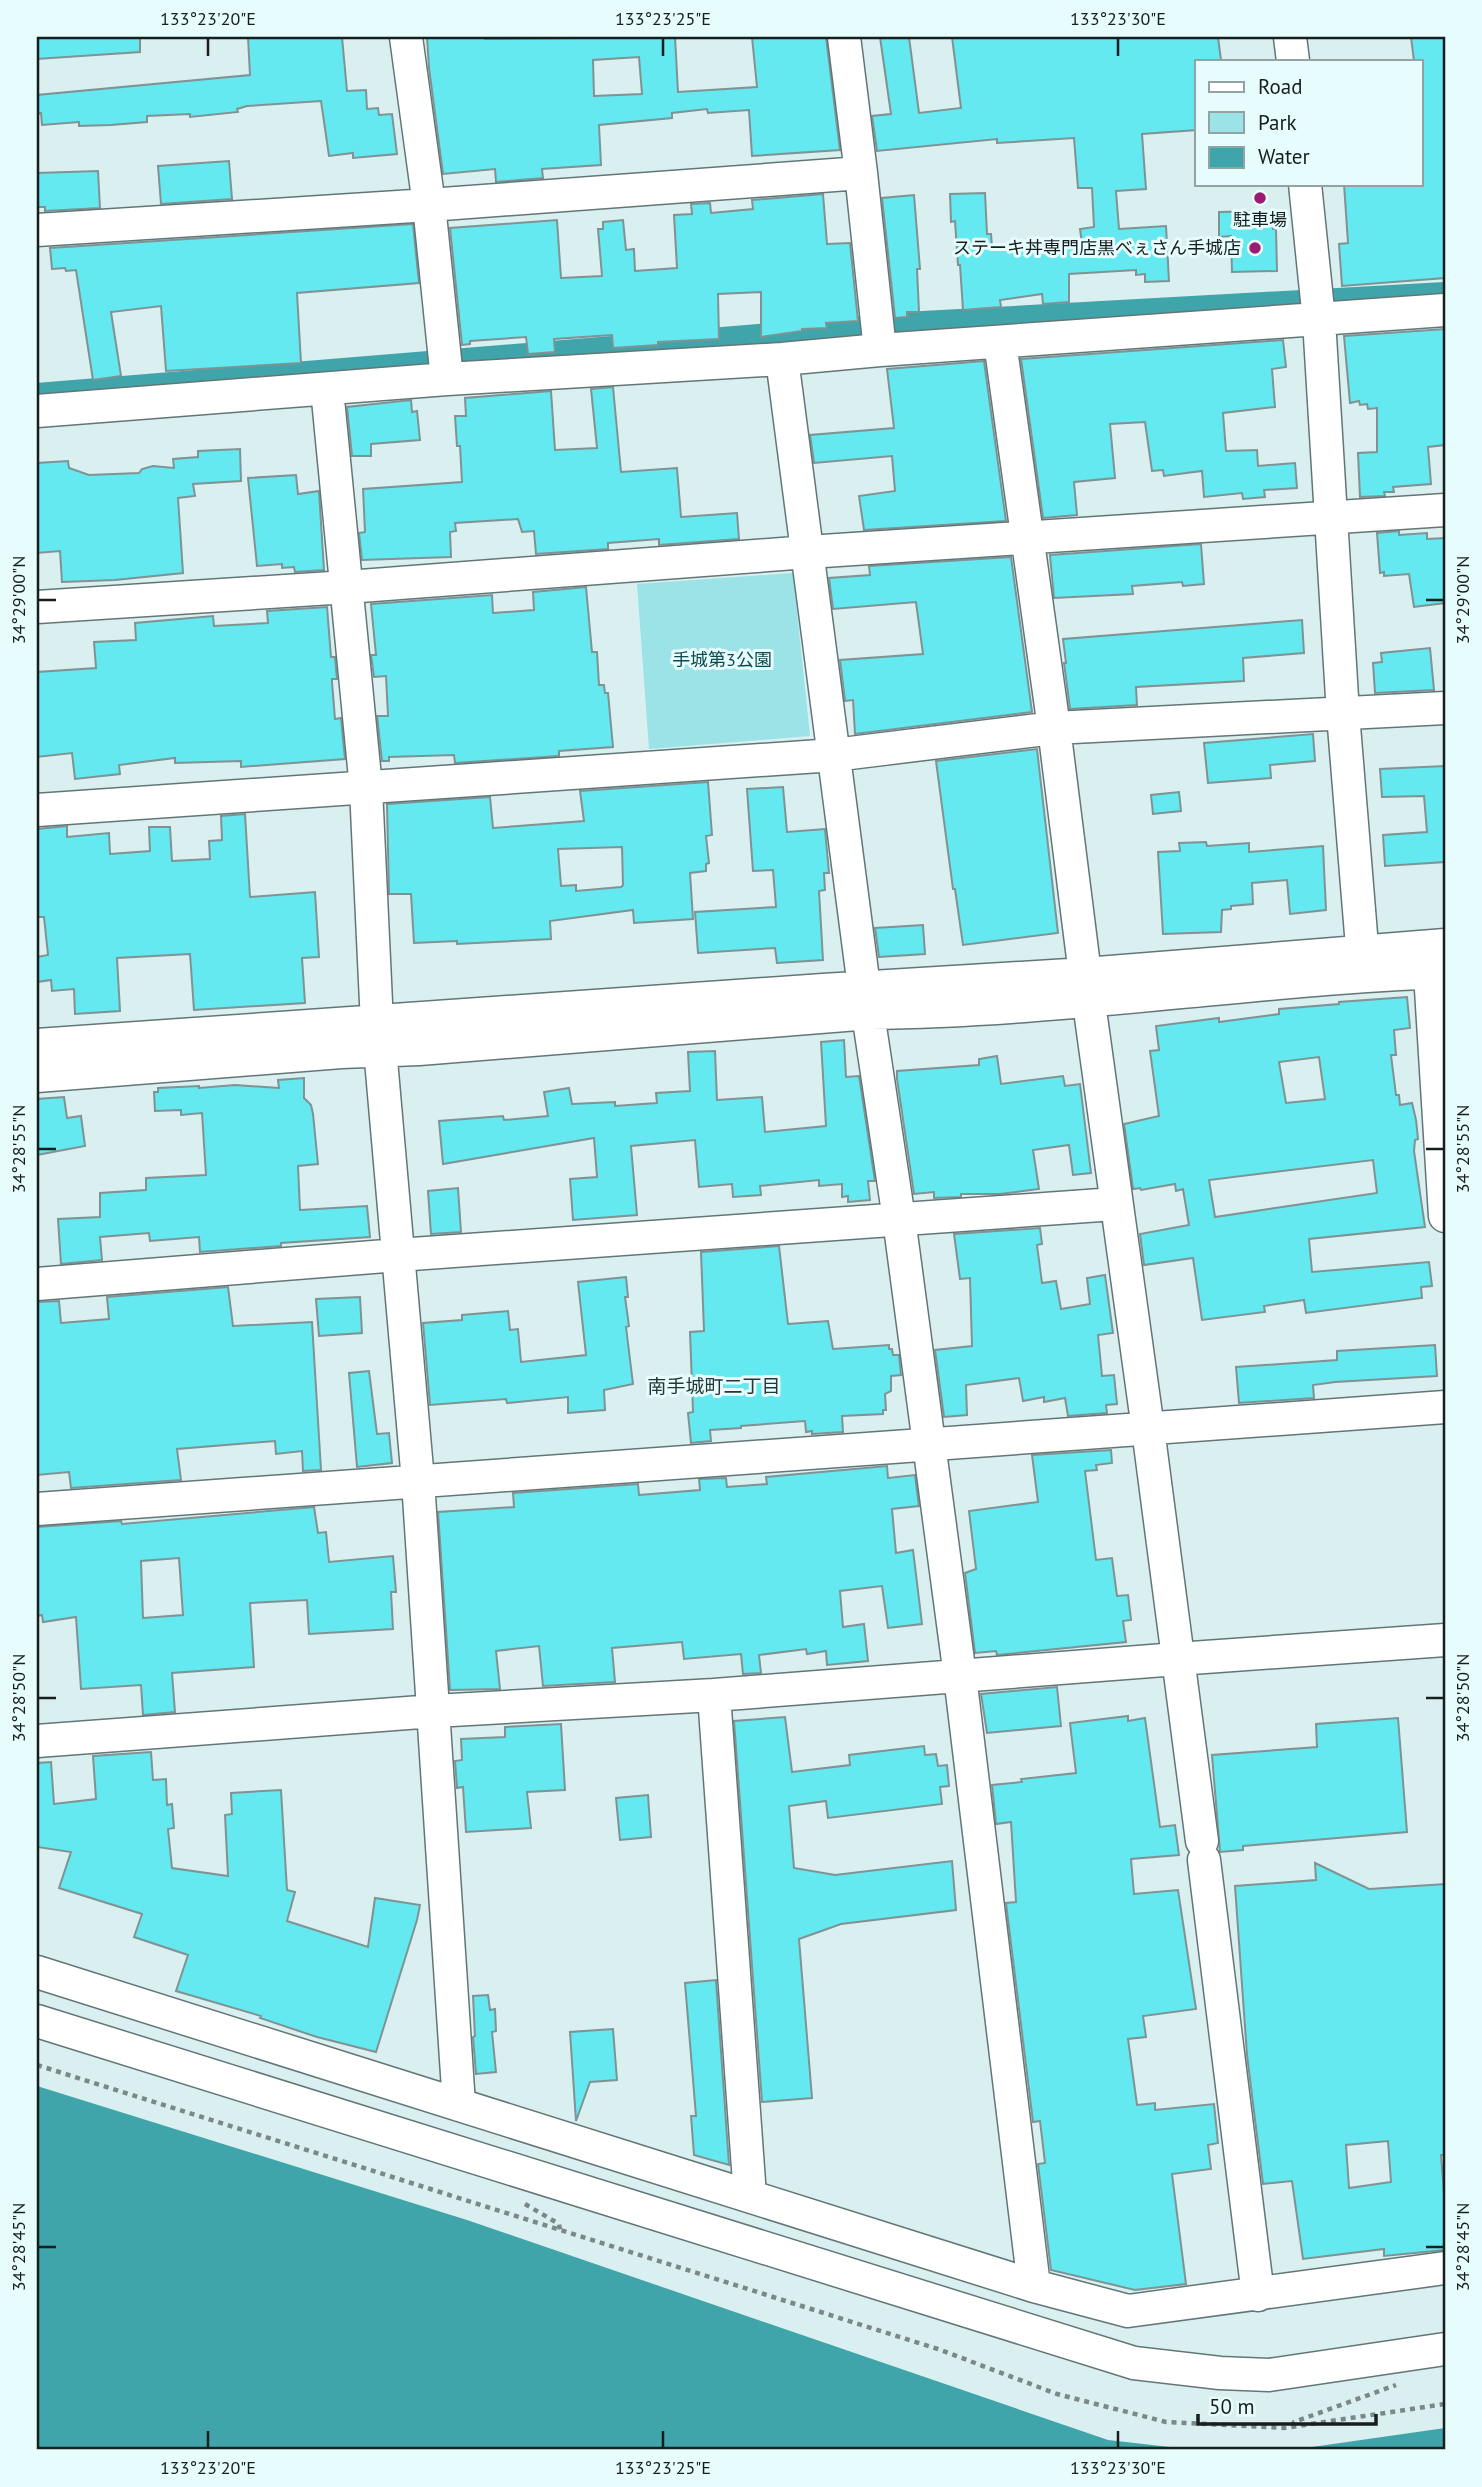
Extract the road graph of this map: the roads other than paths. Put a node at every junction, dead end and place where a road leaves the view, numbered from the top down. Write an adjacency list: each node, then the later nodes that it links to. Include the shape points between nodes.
1 (406, 37): 7 (street)
2 (844, 37): 5 (street)
3 (1290, 37): 4 (street)
4 (1293, 60)
5 (861, 173): 7 (street); 12 (street)
6 (1305, 186): 10 (street)
7 (429, 205): 8 (street); 14 (street)
8 (37, 230)
9 (1445, 310): 10 (street)
10 (1319, 320): 11 (street); 18 (street)
11 (999, 342): 12 (street); 19 (street)
12 (880, 350): 13 (street)
13 (782, 359): 14 (street); 20 (street)
14 (447, 379): 15 (street)
15 (327, 389): 16 (street); 21 (street)
16 (37, 411)
17 (1445, 510): 18 (street)
18 (1331, 518): 19 (street); 24 (street)
19 (1028, 538): 20 (street); 25 (street)
20 (808, 552): 21 (street); 26 (street)
21 (346, 587): 22 (street); 27 (street)
22 (37, 607)
23 (1445, 708): 24 (street)
24 (1343, 714): 25 (street); 30 (street)
25 (1054, 728): 26 (street); 32 (street)
26 (834, 755): 27 (street); 33 (street)
27 (366, 788): 28 (street); 34 (street)
28 (37, 810)
29 (1445, 945): 30 (street)
30 (1364, 964): 31 (street); 32 (street)
31 (1438, 972): 37 (street)
32 (1086, 987): 33 (street, via 907,1013); 38 (street)
33 (867, 1000): 34 (street); 40 (street)
34 (380, 1036): 35 (street); 36 (street); 41 (street)
35 (37, 1045)
36 (37, 1076)
37 (1444, 1184): 39 (street)
38 (1115, 1204): 40 (street); 44 (street)
39 (1445, 1216)
40 (899, 1219): 41 (street); 45 (street)
41 (398, 1255): 42 (street); 46 (street)
42 (37, 1284)
43 (1445, 1407): 44 (street)
44 (1148, 1429): 45 (street); 49 (street)
45 (927, 1444): 46 (street); 50 (street)
46 (418, 1481): 47 (street); 52 (street)
47 (37, 1509)
48 (1445, 1640): 49 (street)
49 (1177, 1659): 50 (street); 60 (street)
50 (960, 1676): 51 (street); 59 (street)
51 (714, 1695): 52 (street); 57 (street)
52 (434, 1711): 53 (street); 56 (street)
53 (37, 1741)
54 (37, 1972): 56 (street)
55 (37, 2021): 61 (street, via 1134,2363 1269,2375)
56 (459, 2105): 57 (street)
57 (750, 2196): 59 (street)
58 (1445, 2268): 60 (street)
59 (1034, 2286): 60 (street, via 1128,2311)
60 (1258, 2295)
61 (1435, 2350)

